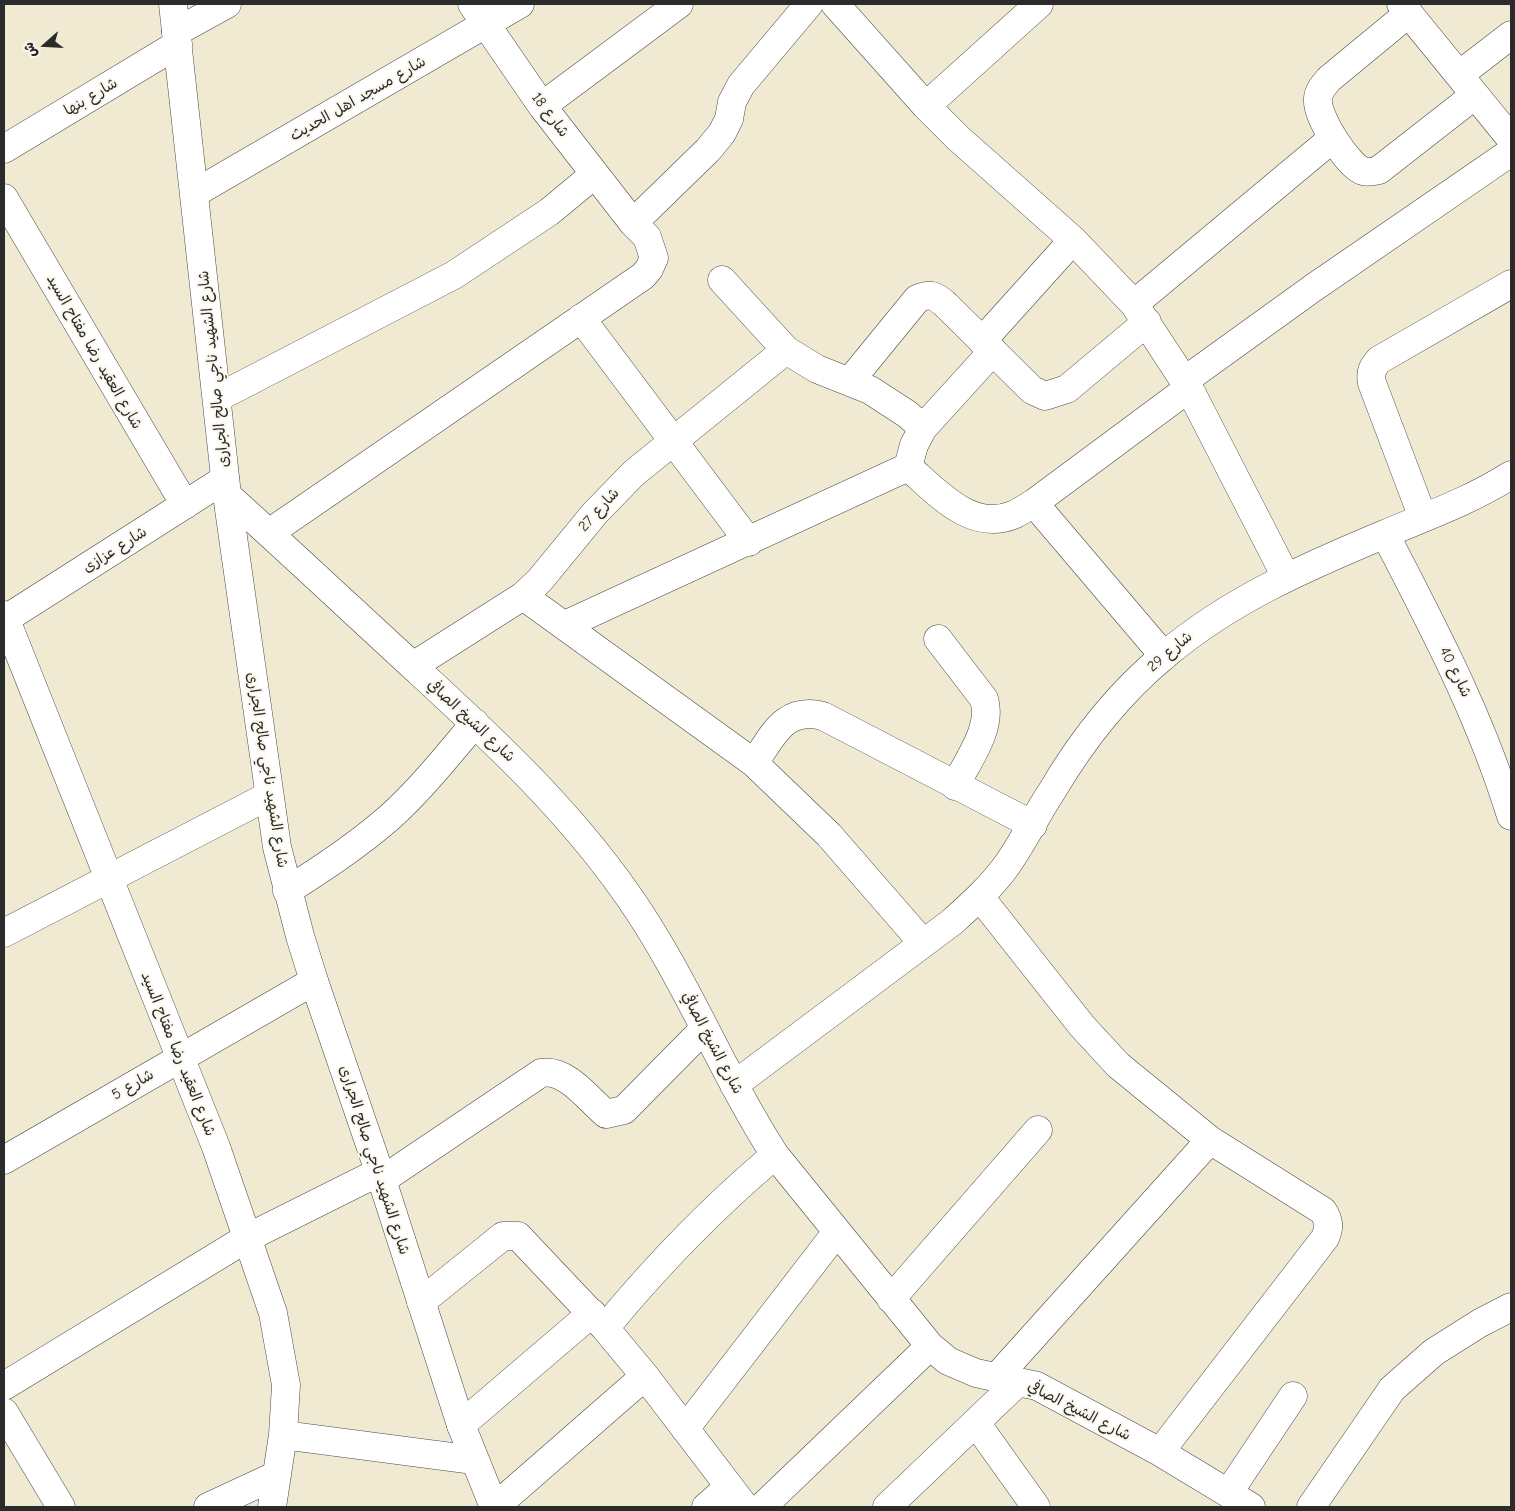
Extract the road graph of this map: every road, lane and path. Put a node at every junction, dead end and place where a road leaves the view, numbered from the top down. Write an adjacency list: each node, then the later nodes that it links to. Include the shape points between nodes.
1 (173, 4): 11 (street, شارع الشهيد ناجي صالح الجرارى)
2 (227, 4): 11 (street, شارع بنها)
3 (520, 4): 9 (street, شارع مسجد اهل الحديث)
4 (679, 4): 13 (street)
5 (808, 4): 22 (street, via 742,85 732,102 722,134)
6 (835, 4): 14 (street)
7 (1039, 4): 14 (street)
8 (1405, 8): 12 (street); 15 (street, via 1320,89 1319,110)
9 (479, 14): 13 (street, شارع 18); 20 (street, شارع مسجد اهل الحديث)
10 (1511, 35): 12 (street)
11 (177, 38): 17 (street, شارع بنها); 20 (street, شارع الشهيد ناجي صالح الجرارى)
12 (1467, 85): 15 (street, via 1379,170 1364,172); 16 (street)
13 (542, 106): 19 (street, شارع 18)
14 (926, 106): 23 (street)
15 (1333, 138): 26 (street)
16 (1511, 139)
17 (4, 149)
18 (1511, 152): 31 (street, via 1313,288)
19 (595, 174): 22 (street, شارع 18); 32 (street, via 541,218 454,275)
20 (195, 194): 32 (street, شارع الشهيد ناجي صالح الجرارى)
21 (4, 198): 39 (street, شارع العقيد رضا مفتاح السيد)
22 (633, 223): 27 (street, شارع 18, via 651,246 654,258 649,270)
23 (1073, 240): 26 (street); 28 (street)
24 (722, 280): 29 (street)
25 (1511, 284): 40 (street, via 1379,360 1373,367 1372,383)
26 (1141, 313): 28 (street, via 1067,389 1055,394 1045,396 1032,390); 31 (street)
27 (581, 318): 34 (street); 41 (street, شارع 18)
28 (987, 346): 30 (street, via 937,297 928,294 917,299); 33 (street)
29 (786, 350): 30 (street, via 817,369); 34 (street, شارع 27)
30 (850, 381): 33 (street, via 889,401)
31 (1186, 385): 38 (street); 44 (street)
32 (217, 398): 37 (street, شارع الشهيد ناجي صالح الجرارى)
33 (923, 428): 35 (street)
34 (674, 442): 43 (street); 45 (street, شارع 27, via 612,494)
35 (908, 467): 38 (street, via 956,509 973,516 993,519 1012,516); 43 (street)
36 (1511, 475): 40 (street, شارع 29, via 1488,489)
37 (226, 487): 39 (street, شارع عزازى); 41 (street, شارع الشيخ الصافي); 55 (street, شارع الشهيد ناجي صالح الجرارى)
38 (1034, 503): 49 (street)
39 (185, 505): 46 (street, شارع عزازى)
40 (1422, 518): 42 (street, شارع 29)
41 (269, 533): 50 (street, شارع الشيخ الصافي)
42 (1385, 534): 44 (street, شارع 29); 53 (street, شارع 40)
43 (749, 542): 47 (street)
44 (1286, 577): 49 (street, شارع 29, via 1235,604)
45 (523, 596): 47 (street); 50 (street, شارع 27)
46 (4, 618): 58 (street, شارع العقيد رضا مفتاح السيد)
47 (565, 625): 52 (street)
48 (938, 639): 54 (street, via 984,699 987,709 984,728)
49 (1164, 656): 57 (street, شارع 29, via 1101,720 1050,792)
50 (413, 666): 51 (street, شارع الشيخ الصافي)
51 (474, 723): 59 (street, via 391,816 341,857); 64 (street, شارع الشيخ الصافي, via 530,776 628,895 669,961)
52 (754, 763): 54 (street, via 783,723 802,713 812,713); 62 (street, via 829,835)
53 (1504, 764): 56 (street, شارع 40)
54 (955, 786): 57 (street)
55 (268, 796): 58 (street); 59 (street, شارع الشهيد ناجي صالح الجرارى)
56 (1511, 816)
57 (1033, 825): 60 (street, شارع 29, via 1006,866)
58 (109, 879): 61 (street); 65 (street, شارع العقيد رضا مفتاح السيد)
59 (287, 891): 63 (street, شارع الشهيد ناجي صالح الجرارى)
60 (980, 897): 62 (street, شارع 29); 68 (street, via 1082,1026 1112,1058)
61 (4, 933)
62 (923, 943): 66 (street, شارع 29)
63 (314, 981): 65 (street, شارع 5); 71 (street, شارع الشهيد ناجي صالح الجرارى)
64 (704, 1028): 66 (street, شارع الشيخ الصافي); 71 (street, via 624,1110 606,1114 562,1075 550,1071 541,1073)
65 (180, 1058): 70 (street, شارع 5); 73 (street, شارع العقيد رضا مفتاح السيد, via 216,1147)
66 (734, 1085): 69 (street, شارع الشيخ الصافي)
67 (1038, 1130): 74 (street)
68 (1210, 1140): 80 (street); 88 (street, via 1323,1211 1329,1230)
69 (775, 1155): 72 (street, شارع الشيخ الصافي); 77 (street, via 726,1197 642,1282)
70 (4, 1160)
71 (381, 1176): 73 (street); 75 (street, شارع الشهيد ناجي صالح الجرارى)
72 (836, 1233): 74 (street, شارع الشيخ الصافي); 86 (street)
73 (247, 1238): 81 (street); 87 (street, شارع العقيد رضا مفتاح السيد, via 273,1314 280,1350 286,1385)
74 (891, 1300): 78 (street, شارع الشيخ الصافي)
75 (421, 1302): 77 (street, via 496,1241 510,1235 518,1236); 85 (street, شارع الشهيد ناجي صالح الجرارى)
76 (1511, 1307): 102 (street, via 1434,1352 1392,1389)
77 (598, 1321): 79 (street); 85 (street)
78 (930, 1346): 80 (street, شارع الشيخ الصافي, via 948,1361 976,1373); 99 (street)
79 (645, 1376): 86 (street); 97 (street)
80 (1007, 1380): 84 (street); 88 (street, شارع الشيخ الصافي, via 1037,1386)
81 (4, 1386)
82 (1293, 1396): 91 (street)
83 (4, 1412): 94 (street)
84 (976, 1423): 93 (street); 100 (street)
85 (461, 1425): 89 (street, شارع الشهيد ناجي صالح الجرارى)
86 (685, 1429): 92 (street)
87 (283, 1435): 89 (street); 90 (street, شارع العقيد رضا مفتاح السيد)
88 (1160, 1452): 91 (street, شارع الشيخ الصافي)
89 (474, 1460): 97 (street, شارع الشهيد ناجي صالح الجرارى)
90 (277, 1475): 95 (street); 96 (street, شارع العقيد رضا مفتاح السيد)
91 (1229, 1492): 101 (street, شارع الشيخ الصافي)
92 (737, 1497): 98 (street)
93 (1027, 1504)
94 (61, 1507)
95 (208, 1507)
96 (272, 1507)
97 (494, 1507)
98 (706, 1507)
99 (762, 1507)
100 (887, 1507)
101 (1251, 1507)
102 (1310, 1507)

